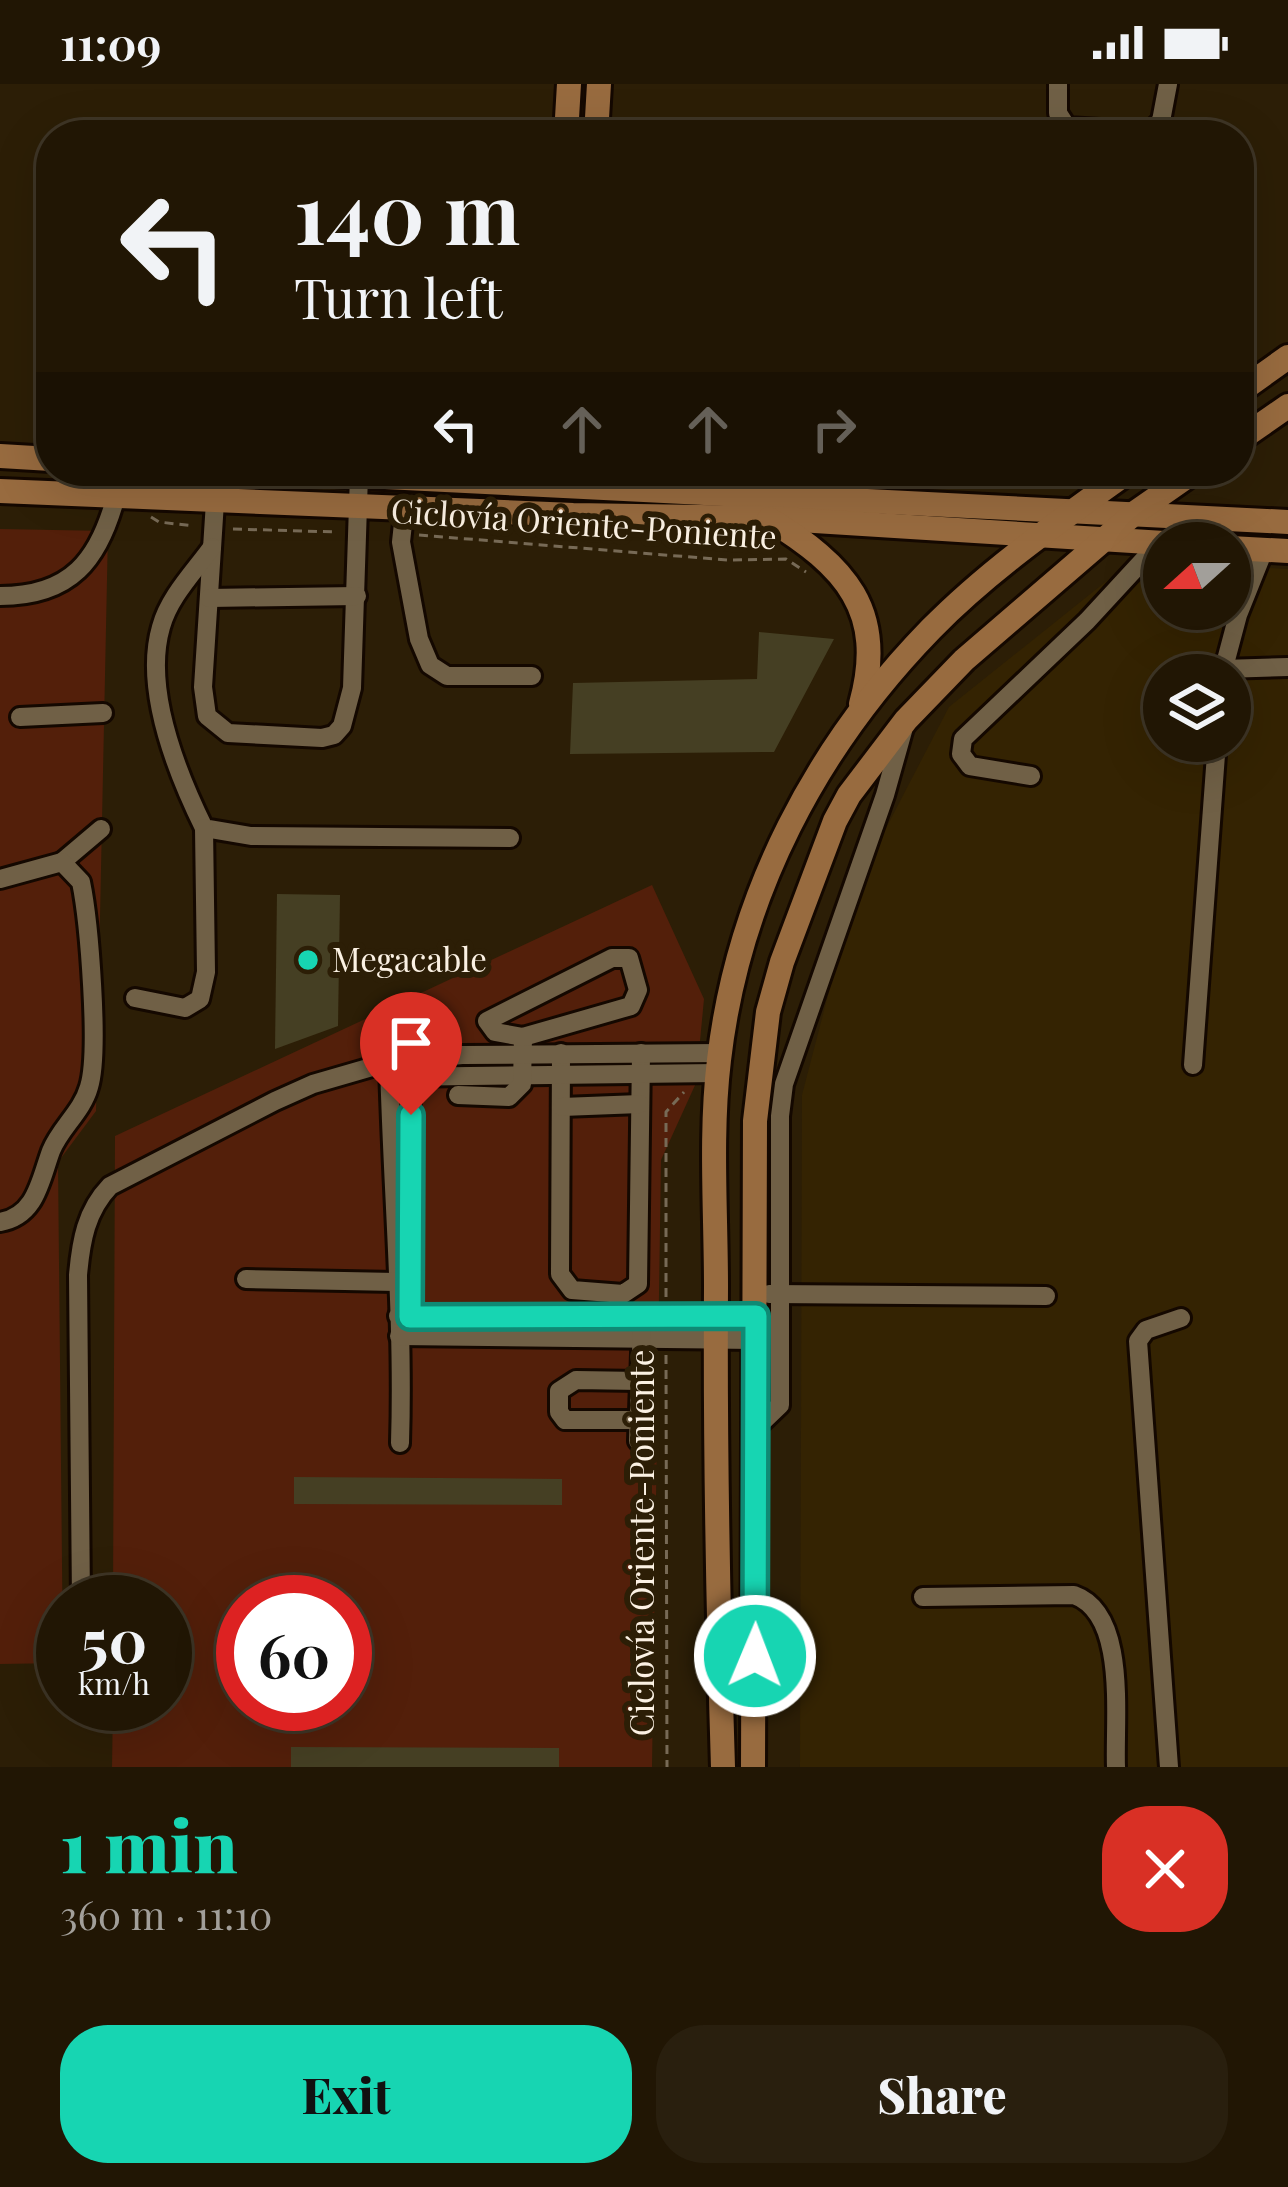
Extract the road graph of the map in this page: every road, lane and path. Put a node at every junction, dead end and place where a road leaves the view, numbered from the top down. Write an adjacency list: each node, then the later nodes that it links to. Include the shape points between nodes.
1 (569, 84): 5 (main road)
2 (599, 84): 6 (main road)
3 (1058, 84): 7 (street)
4 (1168, 84): 8 (street)
5 (567, 120)
6 (597, 120)
7 (1063, 120)
8 (1161, 120)
9 (1288, 357): 10 (main road)
10 (1254, 381)
11 (1288, 406): 12 (main road)
12 (1254, 430)
13 (0, 456): 14 (main road)
14 (36, 458)
15 (216, 486): 24 (street)
16 (358, 486): 25 (street)
17 (547, 486): 30 (main road)
18 (576, 486): 31 (main road)
19 (710, 486): 27 (main road)
20 (1108, 486): 27 (main road)
21 (1173, 486): 28 (main road)
22 (0, 491): 23 (main road)
23 (116, 496): 24 (main road); 43 (street, via 104,538 60,586)
24 (215, 499): 25 (main road); 37 (street)
25 (357, 503): 26 (main road); 34 (street)
26 (405, 506): 30 (main road); 35 (street)
27 (1077, 508): 28 (main road); 36 (main road)
28 (1136, 512): 33 (main road); 38 (main road)
29 (144, 513): 37 (path, Ciclovía Oriente-Poniente)
30 (545, 514): 31 (main road)
31 (573, 514): 32 (main road)
32 (767, 518): 36 (main road); 51 (main road, via 830,561 864,613 870,657)
33 (1288, 522)
34 (356, 533): 37 (path, Ciclovía Oriente-Poniente); 44 (street)
35 (402, 534): 42 (path, Ciclovía Oriente-Poniente, via 786,559); 49 (street, via 430,665 447,676)
36 (1041, 535): 38 (main road); 51 (main road, via 933,627)
37 (213, 538): 45 (street); 56 (street, via 173,601 158,647 166,731)
38 (1105, 542): 39 (main road); 53 (main road, via 964,660)
39 (1143, 543)
40 (1276, 550): 46 (street, via 1238,615)
41 (1143, 563): 55 (street, via 963,739 970,766)
42 (818, 580)
43 (0, 596)
44 (357, 596): 45 (street); 45 (street, via 347,716 322,738 228,733 207,716)
45 (208, 598)
46 (1228, 654)
47 (1288, 667): 48 (street)
48 (1251, 670)
49 (532, 676)
50 (103, 713): 52 (street)
51 (859, 713): 68 (main road, via 812,782 760,891)
52 (20, 717)
53 (906, 720): 79 (street, via 784,1084); 79 (main road, via 836,821 776,982 755,1121)
54 (1215, 762): 67 (street)
55 (1030, 776)
56 (204, 828): 58 (street, via 251,836); 61 (street, via 200,999 185,1008)
57 (101, 830): 59 (street)
58 (510, 838)
59 (62, 862): 60 (street); 74 (street, via 74,870 85,902 91,1082 30,1206)
60 (0, 879)
61 (135, 998)
62 (585, 1021): 63 (street); 63 (street, via 634,1003 629,958 612,958 487,1022); 65 (street)
63 (524, 1054): 64 (street); 69 (street); 71 (street, via 518,1090 509,1096)
64 (561, 1063): 65 (street); 73 (street)
65 (595, 1063): 66 (street)
66 (641, 1063): 68 (street); 72 (street)
67 (1193, 1065)
68 (713, 1066): 81 (path, Ciclovía Oriente-Poniente, via 666,1112); 84 (main road)
69 (411, 1067): 70 (street); 85 (street)
70 (389, 1070): 76 (street); 93 (street, via 313,1084 123,1176 100,1196 80,1250 76,1304)
71 (458, 1096)
72 (640, 1104): 73 (street); 77 (street, via 638,1284)
73 (562, 1107): 77 (street, via 560,1274 567,1288)
74 (0, 1222)
75 (246, 1279): 76 (street)
76 (396, 1282): 85 (street)
77 (600, 1293): 83 (street)
78 (1046, 1297): 79 (street)
79 (762, 1311): 84 (street); 90 (main road); 90 (street, via 780,1405)
80 (643, 1317): 81 (street); 83 (street); 86 (street)
81 (666, 1317): 84 (street)
82 (1181, 1318): 99 (street, via 1138,1341)
83 (602, 1326): 85 (street); 86 (street)
84 (716, 1329): 87 (street); 96 (main road)
85 (404, 1331): 92 (street)
86 (641, 1338): 87 (street); 88 (street)
87 (666, 1339): 95 (path, Ciclovía Oriente-Poniente)
88 (640, 1381): 89 (street); 89 (street, via 576,1380 559,1391 565,1420)
89 (639, 1420): 91 (street)
90 (756, 1428): 97 (main road)
91 (638, 1441)
92 (400, 1443)
93 (81, 1575)
94 (923, 1597): 98 (street, via 1074,1595 1093,1604 1111,1644)
95 (667, 1767)
96 (723, 1767)
97 (753, 1767)
98 (1116, 1767)
99 (1169, 1767)

